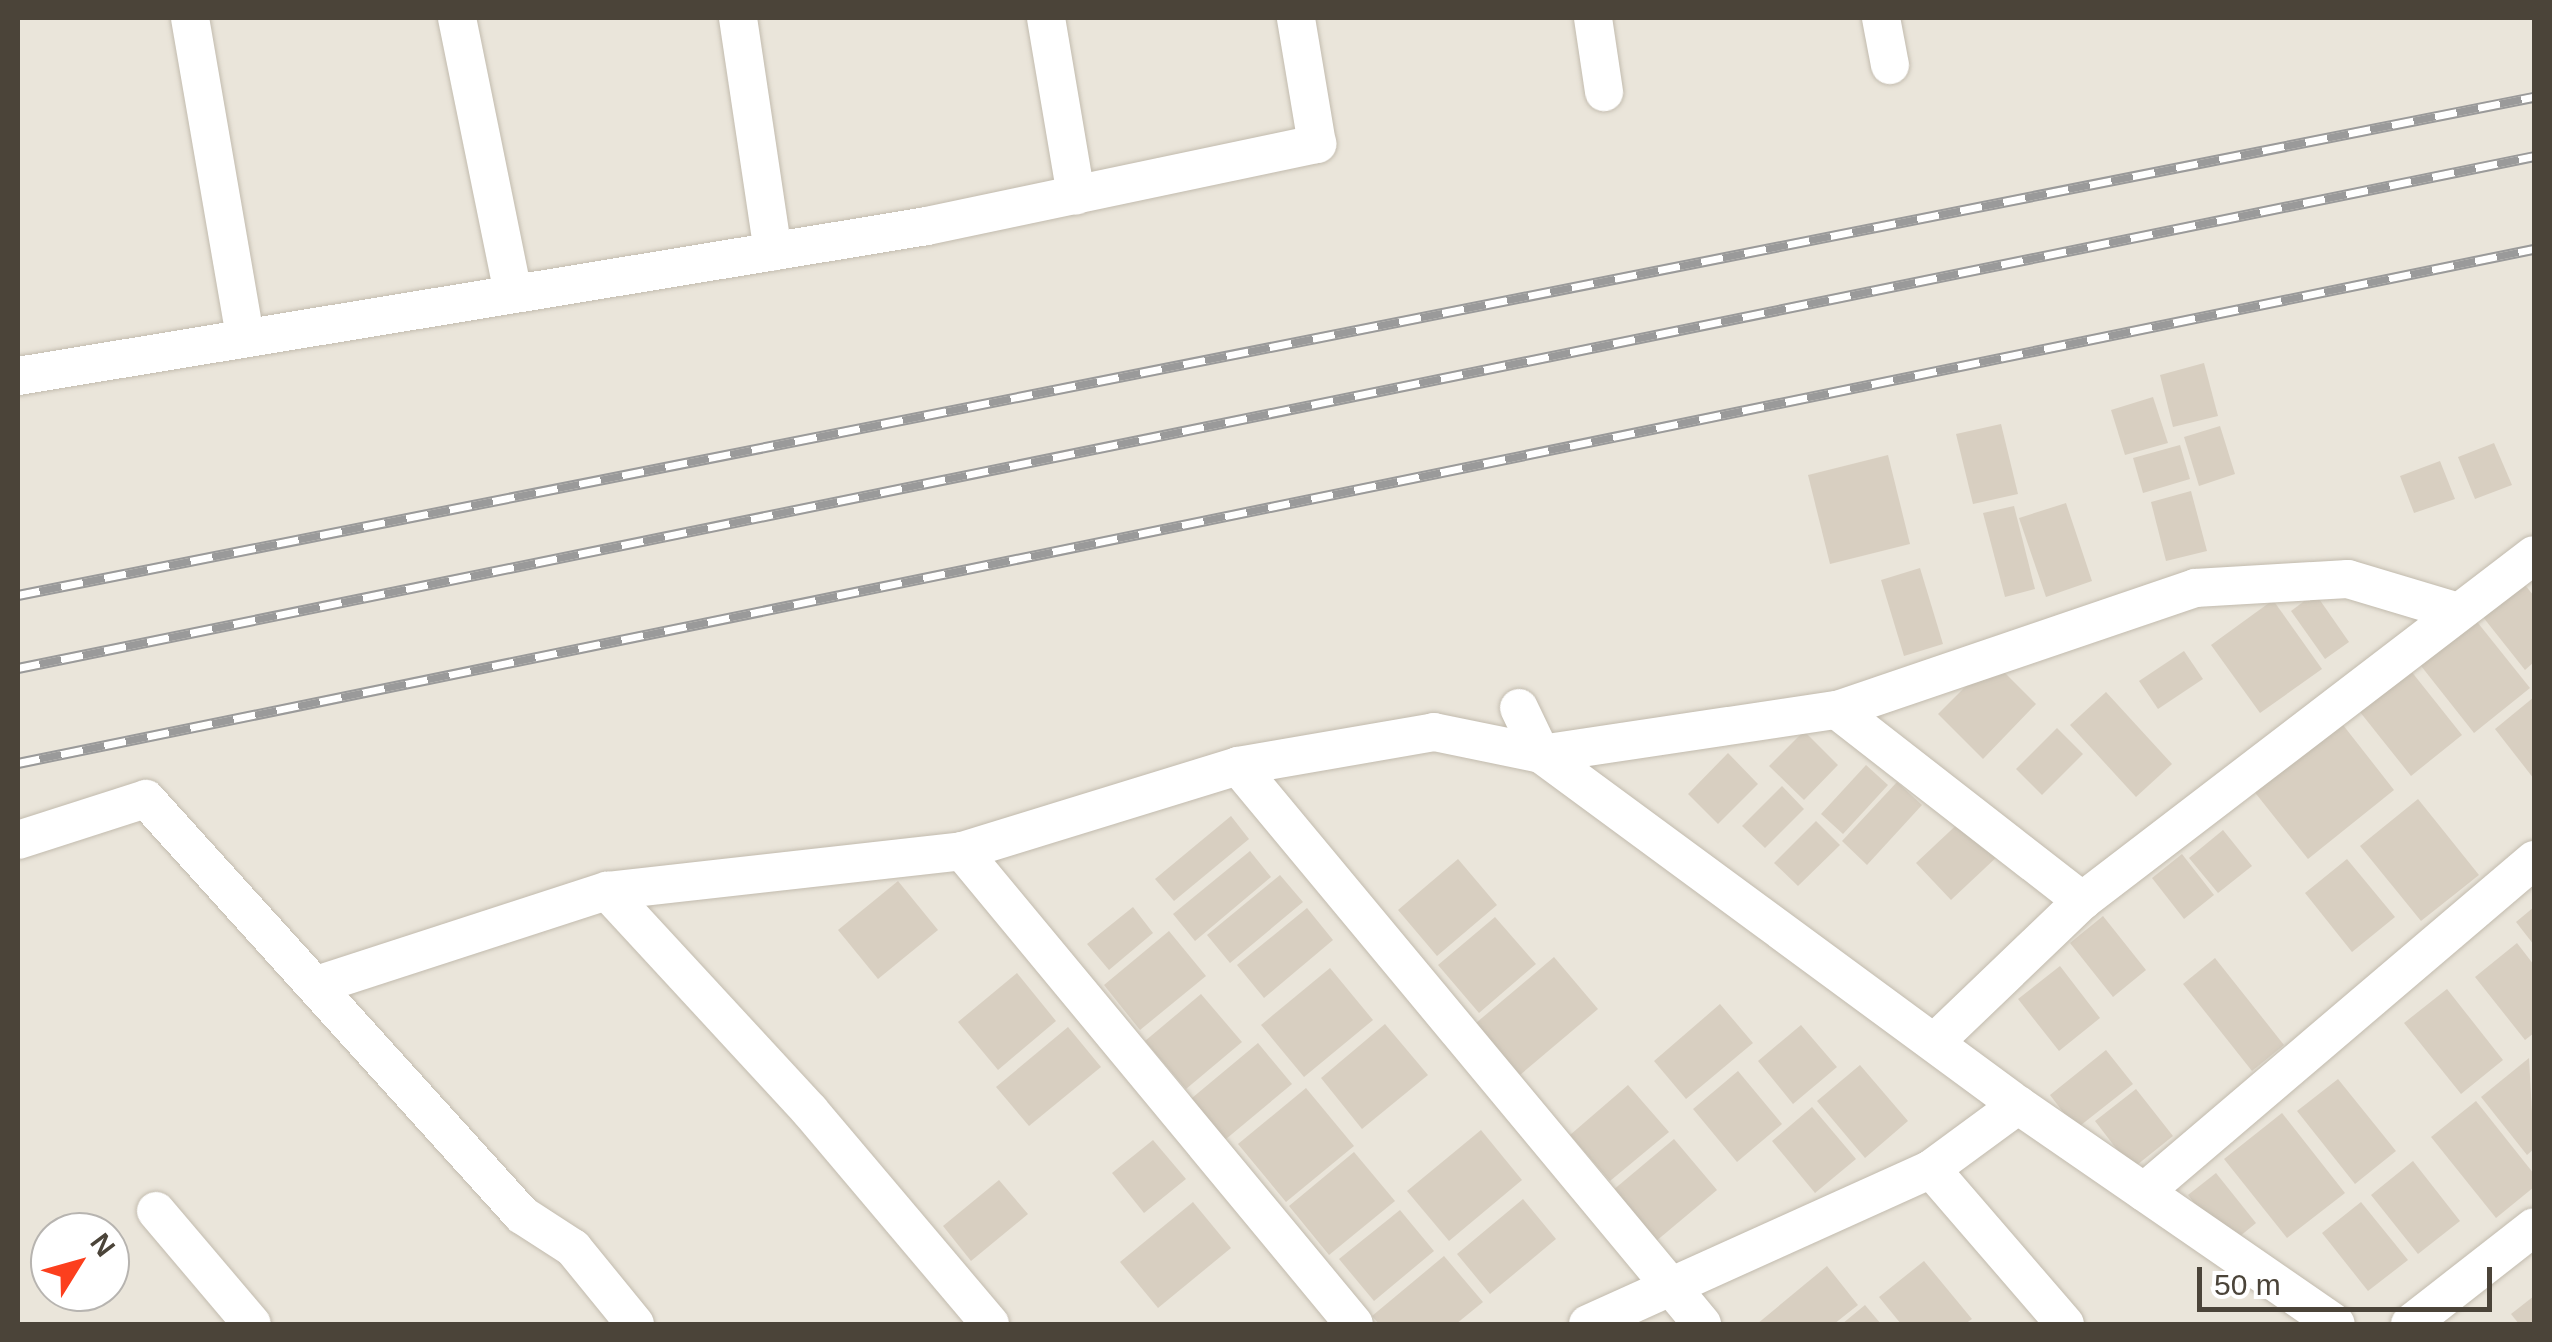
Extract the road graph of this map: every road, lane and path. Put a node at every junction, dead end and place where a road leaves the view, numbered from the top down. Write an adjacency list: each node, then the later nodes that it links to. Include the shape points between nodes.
1 (190, 18): 13 (street)
2 (457, 18): 12 (street)
3 (738, 18): 11 (street)
4 (1046, 18): 10 (street)
5 (1296, 18): 10 (street, via 1318,144)
6 (1593, 18): 9 (street)
7 (1887, 19): 8 (street)
8 (1890, 66)
9 (1604, 92)
10 (1076, 195): 11 (street)
11 (773, 251): 12 (street)
12 (513, 292): 13 (street)
13 (245, 336): 14 (street)
14 (18, 376)
15 (2534, 555): 16 (street)
16 (2458, 612): 18 (street, via 2348,579 2194,588); 25 (street)
17 (1519, 708): 19 (street)
18 (1837, 710): 19 (street); 25 (street)
19 (1541, 754): 20 (street, via 1434,732); 27 (street)
20 (1238, 766): 22 (street); 33 (street)
21 (18, 840): 26 (street, via 146,799)
22 (962, 852): 24 (street); 37 (street)
23 (2534, 860): 30 (street)
24 (607, 890): 26 (street); 36 (street, via 810,1110)
25 (2082, 901): 27 (street)
26 (318, 985): 35 (street, via 522,1214 573,1248)
27 (1937, 1040): 28 (street)
28 (2018, 1104): 29 (street); 30 (street)
29 (1932, 1169): 33 (street); 40 (street)
30 (2144, 1192): 41 (street)
31 (156, 1210): 34 (street)
32 (2534, 1227): 42 (street)
33 (1674, 1290): 38 (street); 39 (street)
34 (252, 1324)
35 (635, 1324)
36 (990, 1324)
37 (1354, 1324)
38 (1588, 1324)
39 (1702, 1324)
40 (2065, 1324)
41 (2336, 1324)
42 (2410, 1324)

